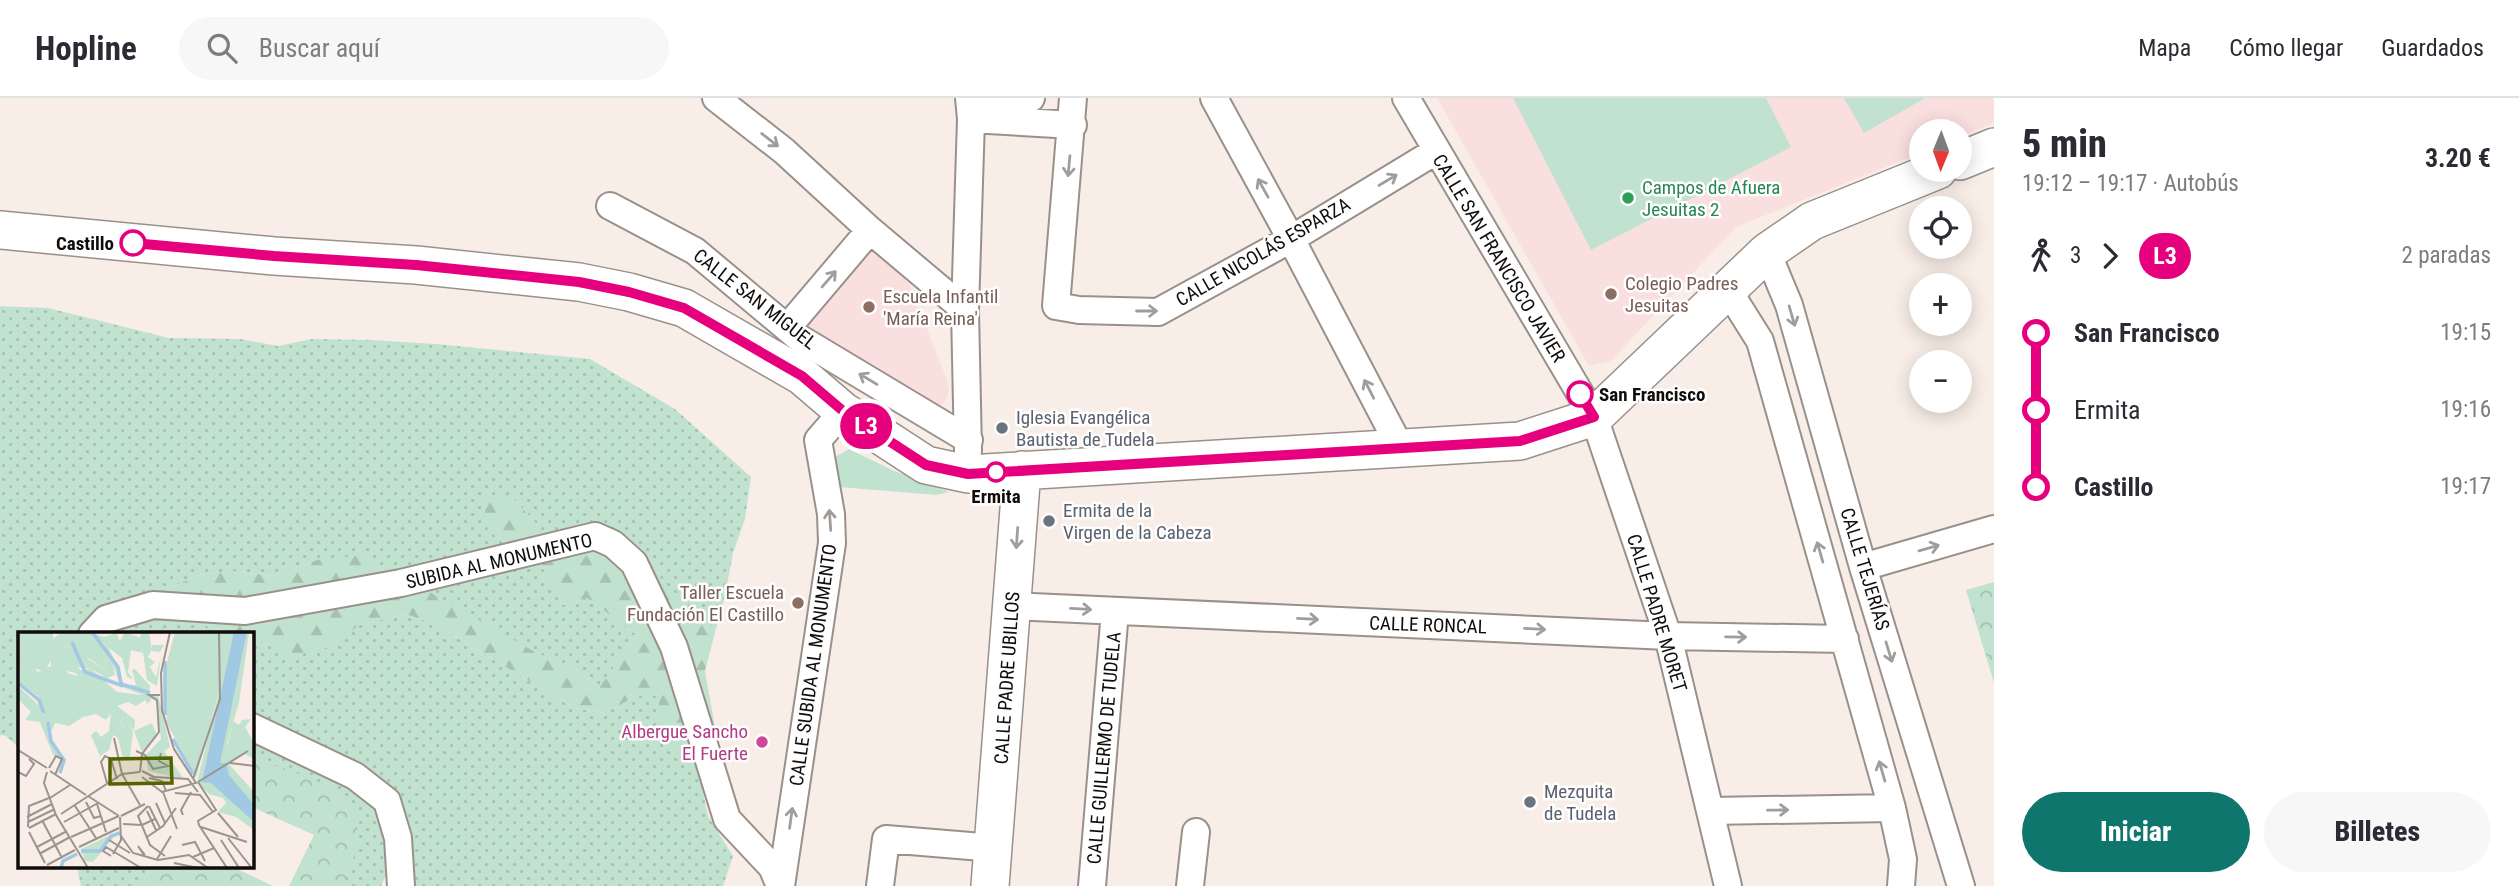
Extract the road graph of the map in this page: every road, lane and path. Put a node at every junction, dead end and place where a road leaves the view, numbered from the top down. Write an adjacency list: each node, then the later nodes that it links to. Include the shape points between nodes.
1 (716, 98): 14 (street, one-way to 14, via 785,151)
2 (1031, 98): 6 (street, via 1018,104 985,100)
3 (1073, 98): 7 (street)
4 (1214, 98): 15 (street, one-way to 4)
5 (1406, 98): 9 (street, CALLE SAN FRANCISCO JAVIER)
6 (970, 108): 7 (street); 18 (street)
7 (1073, 125): 15 (street, CALLE NICOLÁS ESPARZA, one-way to 15, via 1056,306 1158,312)
8 (1994, 147): 10 (street)
9 (1436, 151): 15 (street, CALLE NICOLÁS ESPARZA, one-way to 9); 21 (street, CALLE SAN FRANCISCO JAVIER)
10 (1972, 156)
11 (1909, 182): 16 (street, via 1812,221)
12 (610, 206): 19 (street, CALLE SAN MIGUEL, via 695,251)
13 (0, 230): 20 (street, via 416,265 579,282 629,292 684,308 802,376)
14 (870, 230): 18 (street); 19 (street, one-way to 14)
15 (1292, 239): 22 (street, one-way to 15)
16 (1767, 252): 17 (street); 26 (street, CALLE TEJERÍAS, one-way to 26, via 1789,304)
17 (1728, 290): 21 (street); 31 (street, CALLE TEJERÍAS, one-way to 17, via 1760,341)
18 (965, 310): 23 (street)
19 (787, 328): 23 (street, CALLE SAN MIGUEL, one-way to 19)
20 (843, 411): 23 (street, via 926,465); 38 (street, CALLE SUBIDA AL MONUMENTO, one-way to 20, via 832,543 818,440)
21 (1594, 417): 22 (street, via 1520,441); 30 (street, CALLE PADRE MORET)
22 (1401, 449): 24 (street)
23 (968, 457): 24 (street)
24 (1022, 471): 27 (street, CALLE PADRE UBILLOS, one-way to 27)
25 (1994, 529): 26 (street, one-way to 25)
26 (1863, 567): 45 (street, CALLE TEJERÍAS, one-way to 45)
27 (1012, 606): 28 (street, CALLE RONCAL, one-way to 28); 36 (street, CALLE PADRE UBILLOS)
28 (1115, 611): 30 (street, CALLE RONCAL, one-way to 30); 41 (street, CALLE GUILLERMO DE TUDELA)
29 (94, 632): 38 (street, SUBIDA AL MONUMENTO, via 106,618 153,605 245,611 401,583 595,536 613,544 634,563 674,647 727,819 772,867)
30 (1668, 636): 31 (street, CALLE RONCAL, one-way to 31); 34 (street, CALLE PADRE MORET)
31 (1845, 639): 33 (street, CALLE TEJERÍAS, one-way to 31)
32 (254, 728): 37 (street, via 355,776 387,801 398,838)
33 (1892, 808): 34 (street, one-way to 33); 44 (street, CALLE TEJERÍAS, via 1903,859)
34 (1710, 811): 43 (street, CALLE PADRE MORET)
35 (1196, 832): 42 (street)
36 (993, 848): 39 (street, via 886,839); 40 (street, CALLE PADRE UBILLOS)
37 (401, 886)
38 (780, 886)
39 (880, 886)
40 (990, 886)
41 (1092, 886)
42 (1190, 886)
43 (1728, 886)
44 (1901, 886)
45 (1961, 886)

